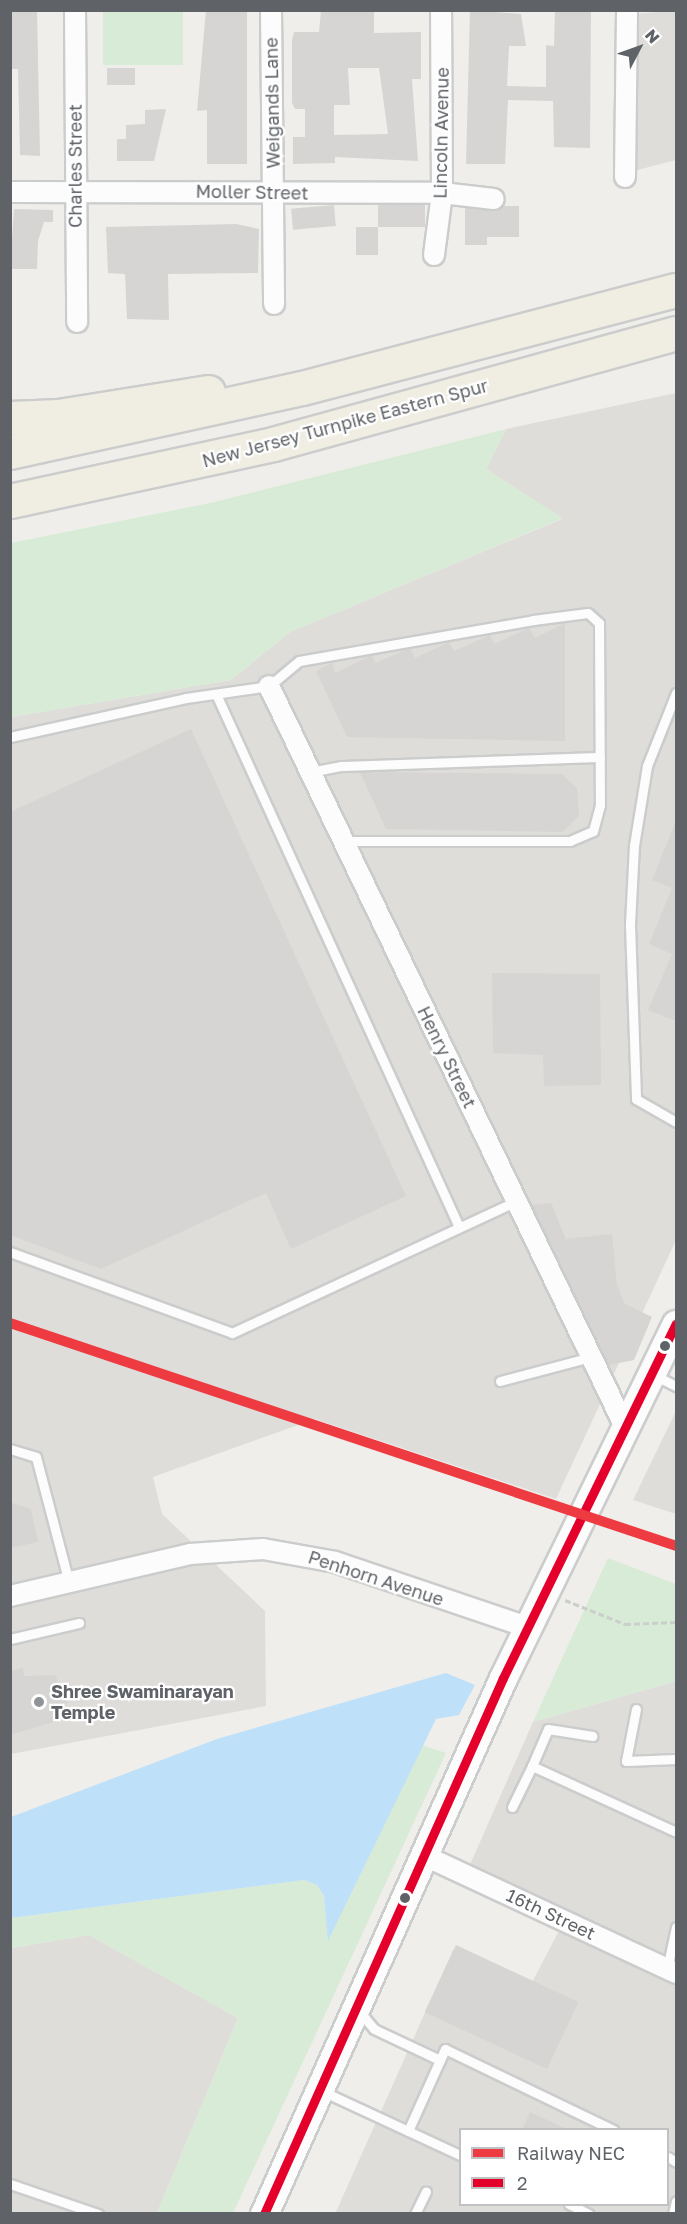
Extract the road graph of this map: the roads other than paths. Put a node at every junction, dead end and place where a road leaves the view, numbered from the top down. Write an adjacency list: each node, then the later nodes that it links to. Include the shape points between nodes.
1 (75, 10): 6 (street, Charles Street)
2 (271, 10): 8 (street, Weigands Lane)
3 (441, 10): 9 (street, Lincoln Avenue)
4 (627, 10): 5 (street)
5 (625, 177)
6 (75, 190): 7 (street, Moller Street); 8 (street, Moller Street); 14 (street, Charles Street)
7 (10, 192)
8 (273, 193): 9 (street, Moller Street); 13 (street, Weigands Lane)
9 (442, 193): 10 (street, Moller Street); 11 (street, Lincoln Avenue)
10 (494, 199)
11 (434, 255)
12 (676, 290): 18 (highway)
13 (274, 304)
14 (77, 322)
15 (676, 333): 17 (highway, New Jersey Turnpike Eastern Spur)
16 (676, 345): 17 (highway)
17 (600, 354): 21 (highway, New Jersey Turnpike Eastern Spur, via 263,447)
18 (371, 371): 19 (highway, via 58,416); 20 (highway)
19 (10, 418)
20 (10, 452)
21 (10, 501)
22 (269, 687): 24 (lane); 26 (lane, via 299,661 588,613 599,623); 27 (street, Henry Street)
23 (676, 693): 29 (lane, via 647,766 634,844 630,925 636,1099)
24 (216, 694): 25 (lane); 31 (lane)
25 (10, 737)
26 (600, 757): 27 (lane, via 341,766); 28 (lane, via 600,805 592,831 570,841)
27 (310, 772): 28 (street, Henry Street)
28 (343, 841): 30 (street, Henry Street)
29 (676, 1122)
30 (516, 1201): 31 (lane); 34 (street, Henry Street)
31 (459, 1227): 32 (lane, via 232,1333)
32 (10, 1252)
33 (676, 1324): 35 (main road)
34 (591, 1357): 36 (lane); 38 (street, Henry Street)
35 (651, 1374): 37 (lane); 38 (main road)
36 (500, 1381)
37 (676, 1386)
38 (625, 1427): 43 (main road)
39 (10, 1449): 40 (lane, via 36,1458)
40 (69, 1582): 41 (street, Penhorn Avenue); 43 (street, Penhorn Avenue, via 204,1552 278,1550 335,1562)
41 (10, 1596)
42 (79, 1623): 44 (lane)
43 (527, 1628): 51 (main road)
44 (10, 1639)
45 (636, 1709): 47 (lane, via 626,1761)
46 (592, 1736): 48 (lane, via 548,1729)
47 (676, 1759)
48 (532, 1766): 49 (lane); 50 (lane)
49 (512, 1807)
50 (676, 1832)
51 (425, 1856): 53 (street, 16th Street); 54 (main road)
52 (676, 1927): 53 (lane)
53 (672, 1971)
54 (357, 2007): 55 (lane, via 374,2029); 56 (main road)
55 (440, 2060): 57 (lane, via 445,2049); 58 (lane)
56 (319, 2090): 58 (lane); 65 (main road)
57 (609, 2128)
58 (408, 2131): 59 (lane)
59 (459, 2155)
60 (10, 2184): 64 (lane)
61 (426, 2191): 66 (lane)
62 (676, 2201): 68 (lane)
63 (571, 2206): 67 (lane)
64 (98, 2214)
65 (264, 2214)
66 (415, 2214)
67 (590, 2214)
68 (673, 2214)

